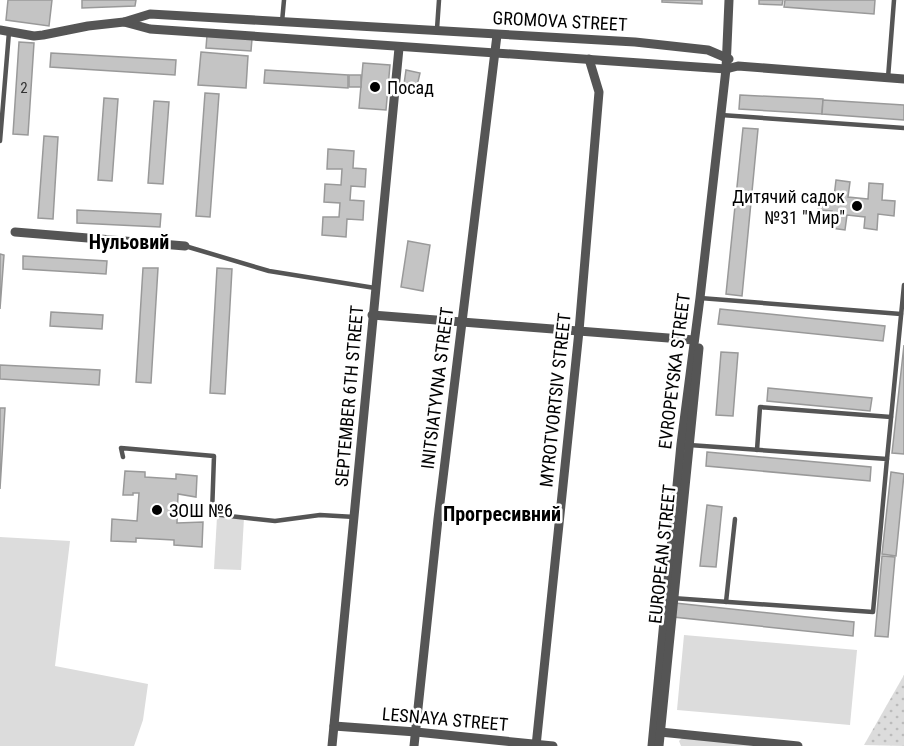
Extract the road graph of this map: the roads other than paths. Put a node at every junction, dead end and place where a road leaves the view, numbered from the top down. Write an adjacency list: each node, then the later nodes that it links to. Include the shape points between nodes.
1 (284, 0): 6 (lane)
2 (439, 0): 7 (lane)
3 (729, 0): 12 (street, EVROPEYSKA STREET)
4 (894, 0): 16 (lane)
5 (124, 21): 6 (street, GROMOVA STREET, via 150,14); 8 (street, GROMOVA STREET, via 43,35); 10 (street, GROMOVA STREET, via 150,29)
6 (282, 22): 7 (street, GROMOVA STREET)
7 (437, 29): 9 (street, GROMOVA STREET)
8 (5, 31): 20 (lane)
9 (497, 35): 11 (street, INITSIATYVNA STREET); 12 (street, GROMOVA STREET, via 635,42 708,50)
10 (399, 48): 11 (street, GROMOVA STREET); 24 (street, SEPTEMBER 6TH STREET)
11 (496, 52): 13 (street, GROMOVA STREET); 28 (street, INITSIATYVNA STREET)
12 (725, 56): 14 (street, GROMOVA STREET); 15 (street, EVROPEYSKA STREET)
13 (589, 59): 15 (street, GROMOVA STREET); 29 (street, MYROTVORTSIV STREET, via 599,92)
14 (738, 66): 15 (street, GROMOVA STREET); 16 (street, GROMOVA STREET)
15 (726, 74): 18 (street, EVROPEYSKA STREET); 42 (street, EUROPEAN STREET)
16 (888, 78): 17 (street, GROMOVA STREET)
17 (904, 79)
18 (720, 115): 19 (lane); 25 (street, EVROPEYSKA STREET)
19 (904, 128)
20 (0, 141)
21 (15, 232): 22 (street)
22 (185, 246): 24 (lane, via 269,271)
23 (904, 285): 26 (lane)
24 (375, 288): 27 (street, SEPTEMBER 6TH STREET)
25 (700, 298): 26 (lane); 30 (street, EVROPEYSKA STREET)
26 (901, 314): 31 (lane)
27 (372, 315): 28 (street); 36 (street, SEPTEMBER 6TH STREET)
28 (462, 322): 29 (street); 41 (street, INITSIATYVNA STREET)
29 (579, 331): 30 (street); 44 (street, MYROTVORTSIV STREET)
30 (694, 340): 32 (street, EVROPEYSKA STREET)
31 (891, 417): 33 (lane, via 760,406); 35 (lane)
32 (681, 444): 33 (lane); 38 (street, EVROPEYSKA STREET)
33 (757, 450): 35 (lane)
34 (123, 457): 36 (lane, via 121,448 214,456 212,514 275,521 320,515)
35 (887, 459): 39 (lane, via 873,612)
36 (355, 517): 40 (street, SEPTEMBER 6TH STREET)
37 (735, 519): 39 (lane)
38 (667, 597): 39 (lane); 49 (street, EVROPEYSKA STREET)
39 (726, 602)
40 (334, 726): 41 (street, LESNAYA STREET); 46 (street, SEPTEMBER 6TH STREET)
41 (416, 732): 44 (street, LESNAYA STREET); 47 (street, INITSIATYVNA STREET)
42 (660, 732): 43 (street); 50 (street, EUROPEAN STREET)
43 (770, 744): 45 (street)
44 (536, 745): 48 (street, LESNAYA STREET)
45 (785, 745): 51 (street)
46 (332, 746)
47 (414, 746)
48 (553, 746)
49 (652, 746)
50 (659, 746)
51 (798, 746)

